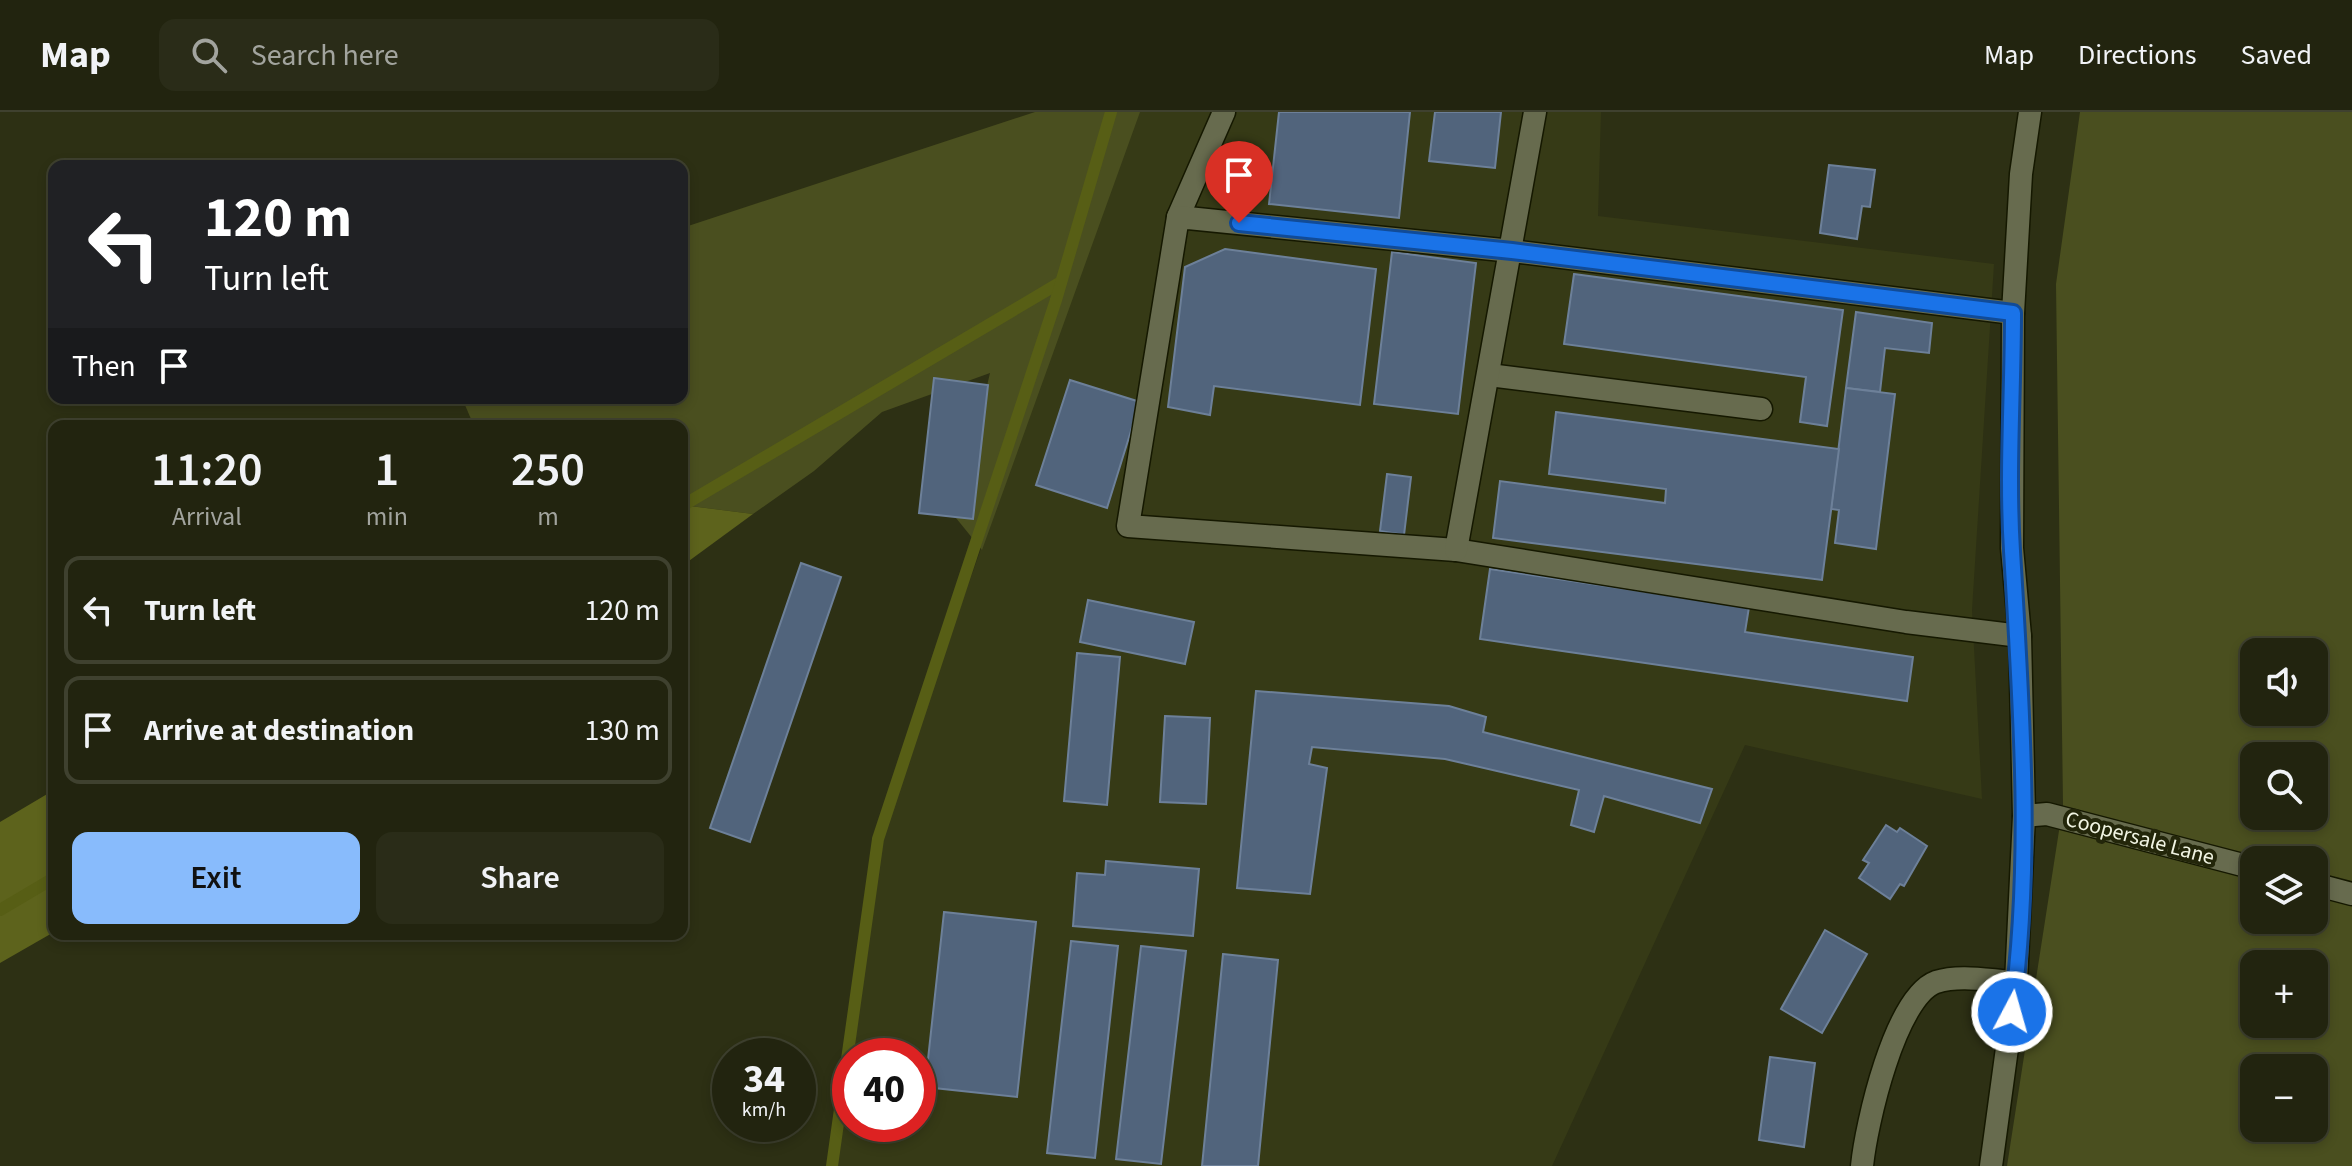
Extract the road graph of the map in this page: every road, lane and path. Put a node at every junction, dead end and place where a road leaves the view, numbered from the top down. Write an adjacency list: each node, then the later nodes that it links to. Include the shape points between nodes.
1 (1224, 112): 4 (street)
2 (1535, 112): 5 (street)
3 (2030, 112): 6 (street)
4 (1178, 217): 5 (street); 9 (street, via 1128,526)
5 (1512, 251): 6 (street); 7 (street)
6 (2013, 313): 10 (street, via 2012,548)
7 (1489, 375): 8 (street); 9 (street)
8 (1761, 409)
9 (1456, 550): 10 (street)
10 (2020, 636): 11 (street)
11 (2024, 816): 12 (street, Coopersale Lane, via 2047,814); 15 (street)
12 (2240, 864)
13 (2328, 888): 14 (street)
14 (2352, 894)
15 (2016, 982): 16 (street, via 1959,978 1934,983 1913,1001 1884,1072); 17 (street)
16 (1862, 1166)
17 (1991, 1166)

